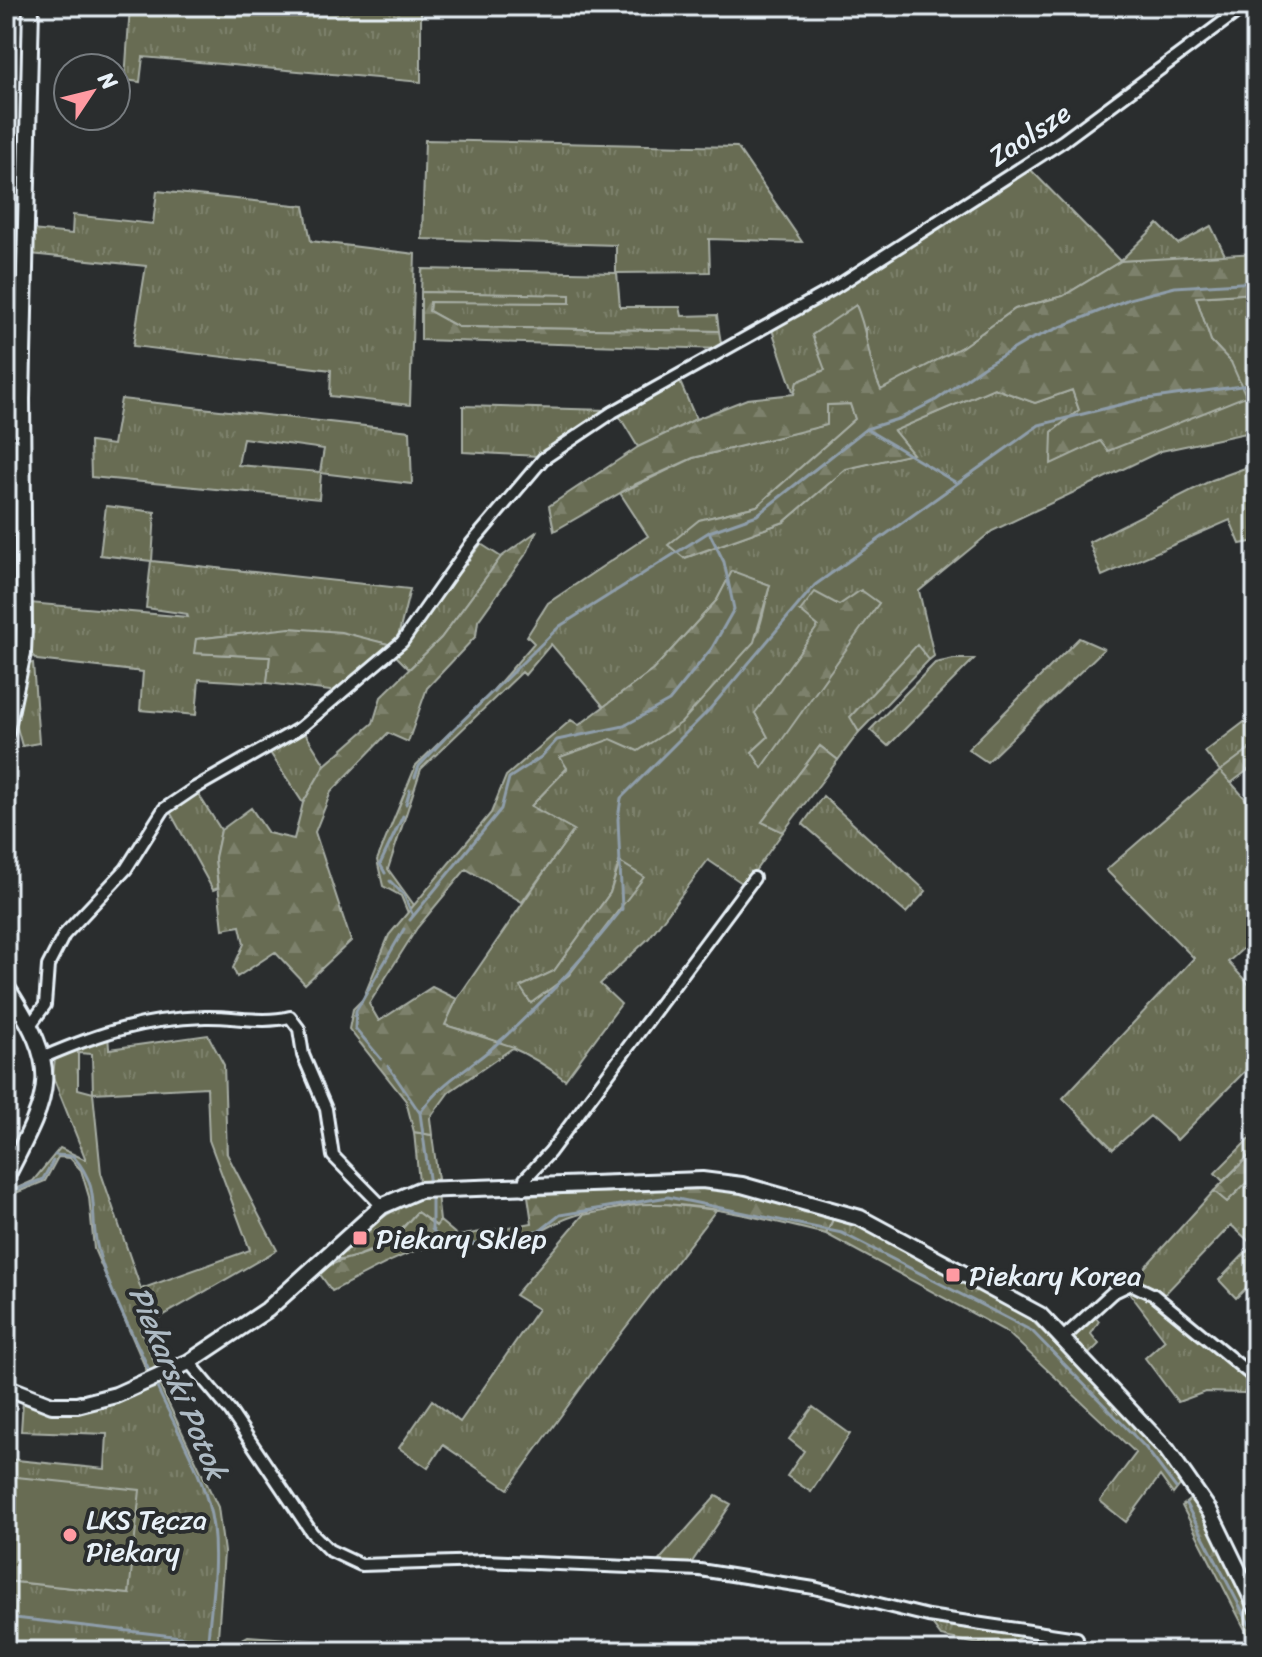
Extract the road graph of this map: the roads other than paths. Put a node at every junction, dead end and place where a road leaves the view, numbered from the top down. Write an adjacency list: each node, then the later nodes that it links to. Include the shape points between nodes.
1 (31, 6): 3 (street, via 22,390 24,628)
2 (1245, 6): 6 (street, Zaolsze, via 1063,141 831,290 613,412 543,459 471,544 402,642 300,728 164,809 126,869 64,935 48,966 45,1005)
3 (6, 732)
4 (754, 878): 9 (street, via 525,1179)
5 (6, 986): 6 (street)
6 (31, 1024): 7 (street)
7 (44, 1057): 8 (street, via 41,1100); 10 (street, via 101,1032 145,1021 290,1017 299,1029 303,1055 326,1109 333,1156)
8 (6, 1178)
9 (524, 1189): 10 (street, via 439,1187); 11 (street, via 702,1180 807,1202 882,1228 1040,1315)
10 (382, 1206): 12 (street, via 267,1310)
11 (1063, 1338): 13 (street, via 1112,1293 1131,1284 1154,1295); 15 (street, via 1185,1475 1210,1512)
12 (189, 1362): 14 (street, via 99,1401 67,1406 37,1401); 16 (street, via 230,1411 312,1533 352,1563 485,1561 700,1570 814,1588 928,1616)
13 (1256, 1379)
14 (6, 1387)
15 (1256, 1607)
16 (1077, 1638)

